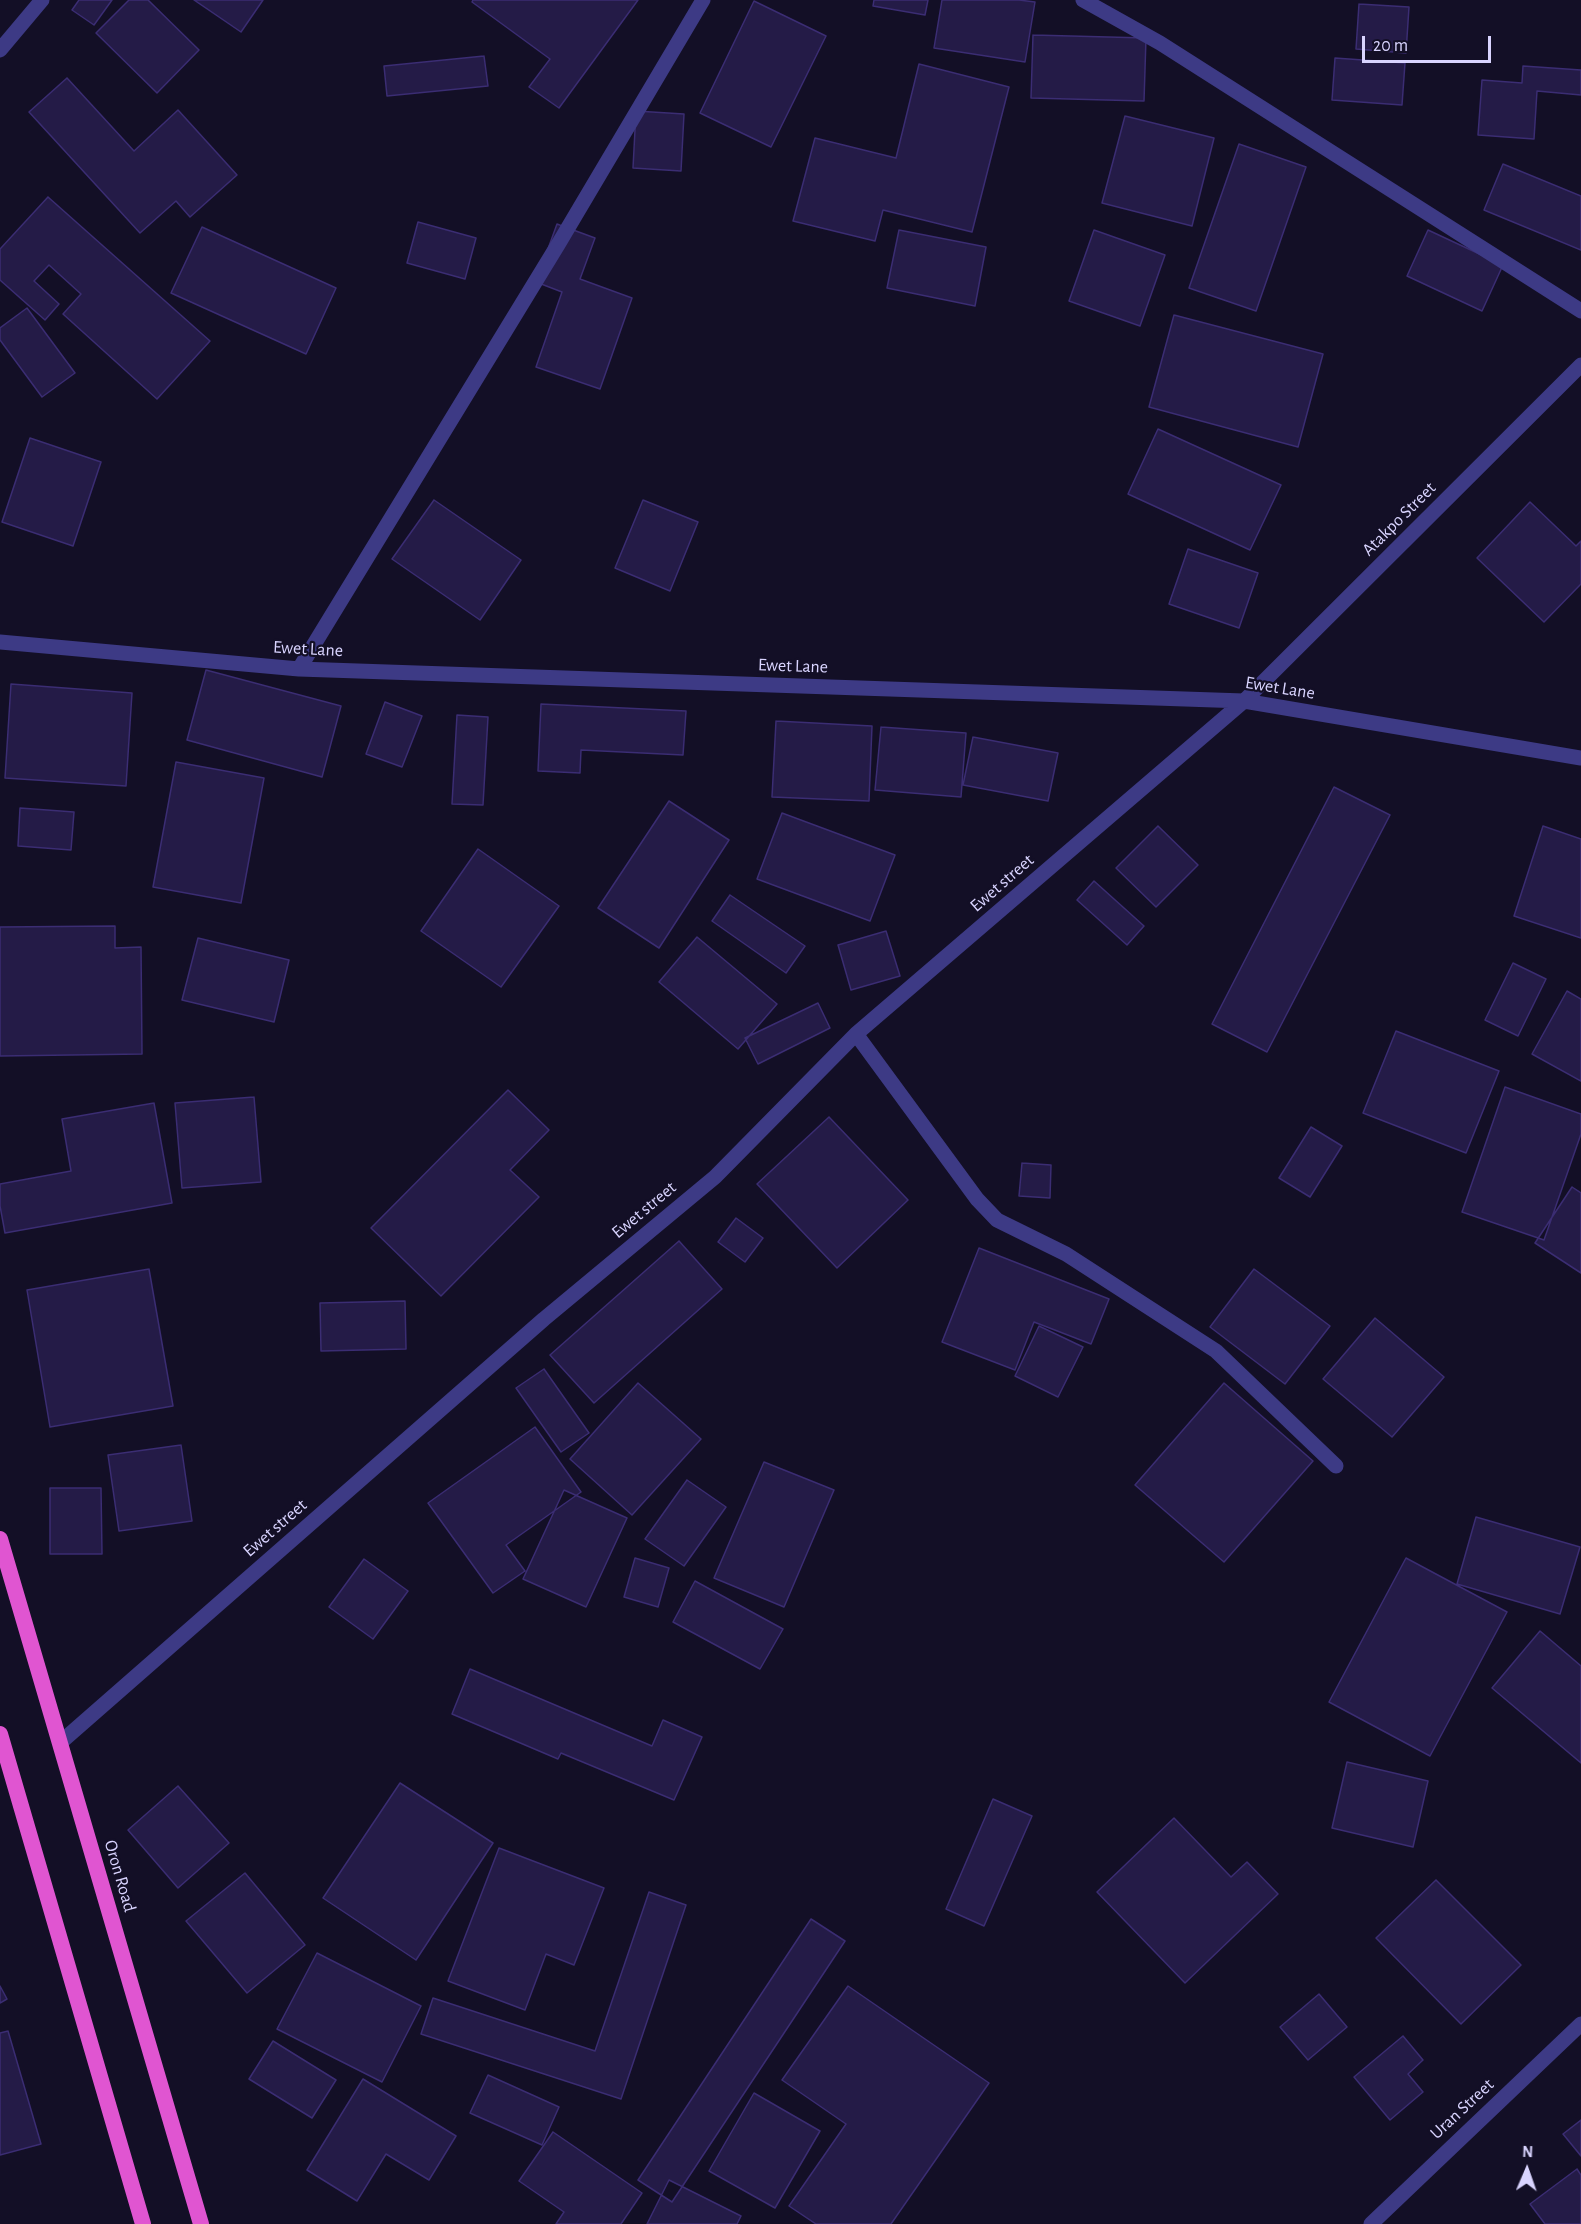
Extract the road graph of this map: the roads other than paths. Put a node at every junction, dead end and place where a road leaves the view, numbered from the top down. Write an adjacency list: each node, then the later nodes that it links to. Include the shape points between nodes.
1 (42, 0): 4 (street)
2 (703, 0): 8 (street)
3 (1083, 0): 5 (street, via 1160,43)
4 (0, 50)
5 (1581, 311)
6 (1581, 365): 9 (street, Atakpo Street)
7 (0, 642): 8 (street, Ewet Lane)
8 (299, 669): 9 (street, Ewet Lane)
9 (1244, 701): 10 (street, Ewet Lane); 11 (street, Ewet street)
10 (1581, 758)
11 (856, 1034): 12 (street, via 977,1199 997,1220 1066,1254 1216,1351); 15 (street, Ewet street, via 715,1177 544,1319)
12 (1336, 1466)
13 (0, 1539): 15 (highway, Oron Road)
14 (0, 1734): 16 (highway)
15 (61, 1742): 19 (highway, Oron Road)
16 (3, 1752): 18 (highway)
17 (1581, 2024): 20 (street, Uran Street)
18 (143, 2224)
19 (201, 2224)
20 (1371, 2224)

